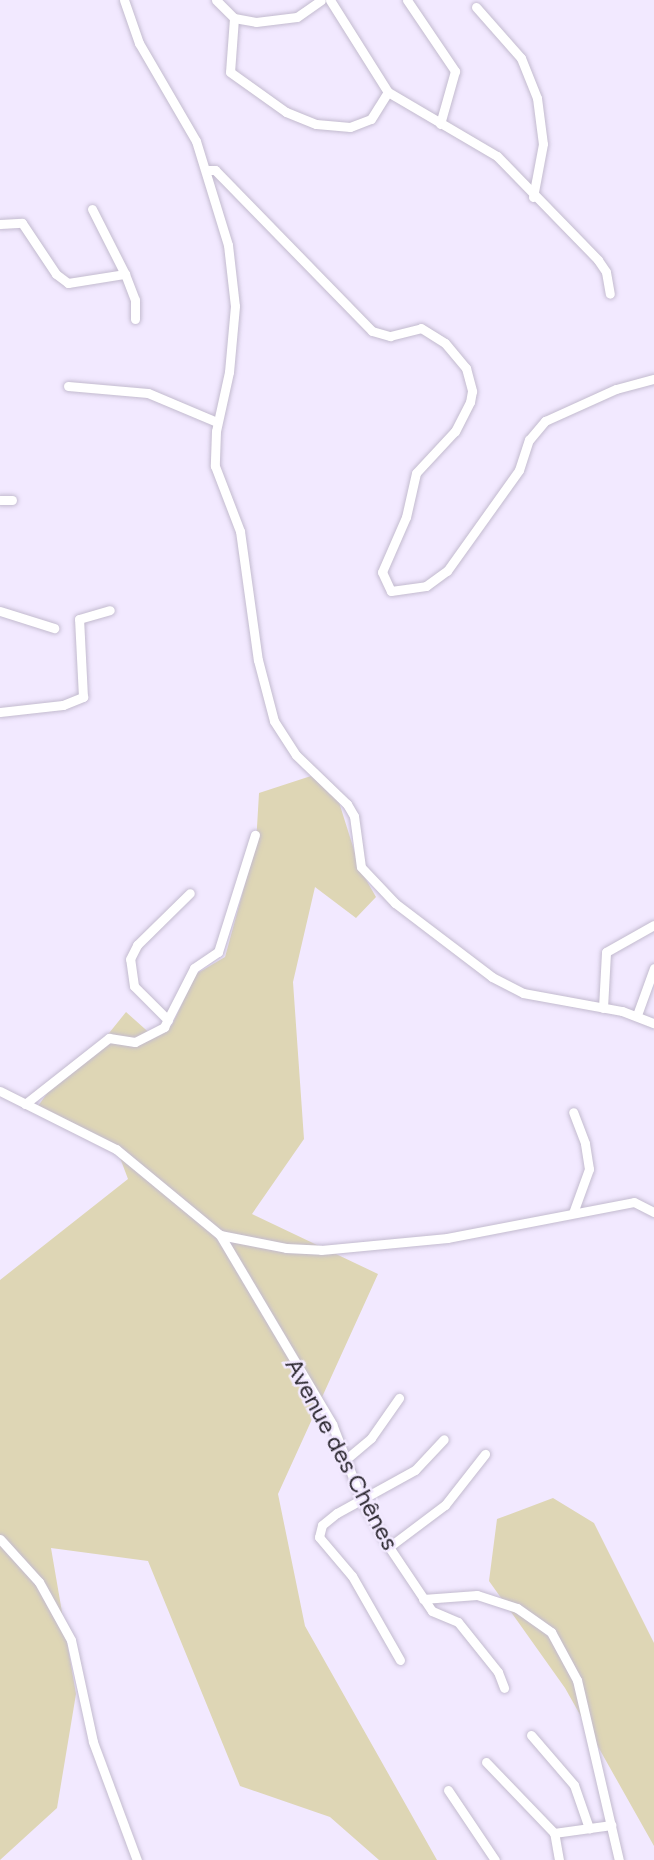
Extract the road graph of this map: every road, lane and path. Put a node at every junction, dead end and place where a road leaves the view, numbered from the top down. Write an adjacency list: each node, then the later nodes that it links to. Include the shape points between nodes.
1 (124, 0): 10 (street, via 139,43 175,101)
2 (216, 0): 7 (street)
3 (321, 0): 7 (street, via 297,17 282,21)
4 (330, 0): 8 (street)
5 (407, 0): 9 (street, via 455,71)
6 (476, 7): 11 (street, via 521,58 537,99 543,144)
7 (234, 18): 8 (street, via 230,72 286,112 316,124 350,127 371,119)
8 (388, 92): 9 (street)
9 (440, 124): 11 (street, via 497,156)
10 (208, 170): 17 (street, via 215,170 372,331 390,336 421,328 445,343 466,368 470,402 455,431 416,473 406,517 382,572 391,592 411,591 439,580 519,470 529,440 545,421 607,393); 19 (street, via 229,245 235,306 229,372)
11 (533, 197): 15 (street, via 598,260 606,272)
12 (92, 209): 14 (street)
13 (0, 224): 14 (street, via 22,223 56,274 68,283)
14 (125, 274): 16 (street, via 135,300)
15 (610, 294)
16 (135, 319)
17 (654, 379)
18 (68, 386): 19 (street, via 148,393)
19 (217, 422): 30 (street, via 215,466 244,549 266,702 296,755 335,790 354,816 361,867 395,903 492,977 541,1000)
20 (0, 500): 21 (street)
21 (12, 500)
22 (110, 610): 25 (street, via 79,618 83,690 77,701)
23 (0, 611): 24 (street)
24 (54, 628)
25 (0, 712)
26 (255, 835): 32 (street, via 218,952 194,968)
27 (190, 893): 32 (street, via 137,945 130,959 134,986)
28 (654, 925): 30 (street, via 606,952)
29 (654, 968): 31 (street)
30 (603, 1008): 31 (street)
31 (638, 1015): 33 (street)
32 (168, 1020): 35 (street, via 164,1027 135,1042 109,1038)
33 (654, 1023)
34 (0, 1091): 35 (street)
35 (24, 1104): 39 (street, via 116,1149)
36 (573, 1112): 38 (street, via 585,1143 589,1177)
37 (654, 1212): 38 (street, via 634,1202)
38 (573, 1213): 39 (street, via 499,1231 321,1250)
39 (220, 1235): 43 (street, Avenue des Chênes, via 332,1424)
40 (399, 1398): 43 (street, via 371,1438)
41 (444, 1439): 44 (street, via 415,1470)
42 (485, 1454): 46 (street, via 445,1505)
43 (345, 1460): 44 (street, Avenue des Chênes)
44 (362, 1501): 46 (street, Avenue des Chênes); 48 (street, via 322,1525 319,1537 352,1576)
45 (0, 1539): 56 (street, via 39,1582 71,1640 93,1742)
46 (390, 1547): 47 (street, Avenue des Chênes)
47 (423, 1599): 49 (street, via 432,1611 458,1622 498,1672); 53 (street, via 477,1595 517,1608 551,1632 577,1680)
48 (400, 1660)
49 (504, 1688)
50 (531, 1735): 54 (street, via 574,1785)
51 (486, 1762): 55 (street)
52 (448, 1790): 57 (street)
53 (611, 1825): 54 (street); 59 (street)
54 (589, 1828): 55 (street)
55 (554, 1832): 58 (street)
56 (137, 1860)
57 (495, 1860)
58 (559, 1860)
59 (619, 1860)

